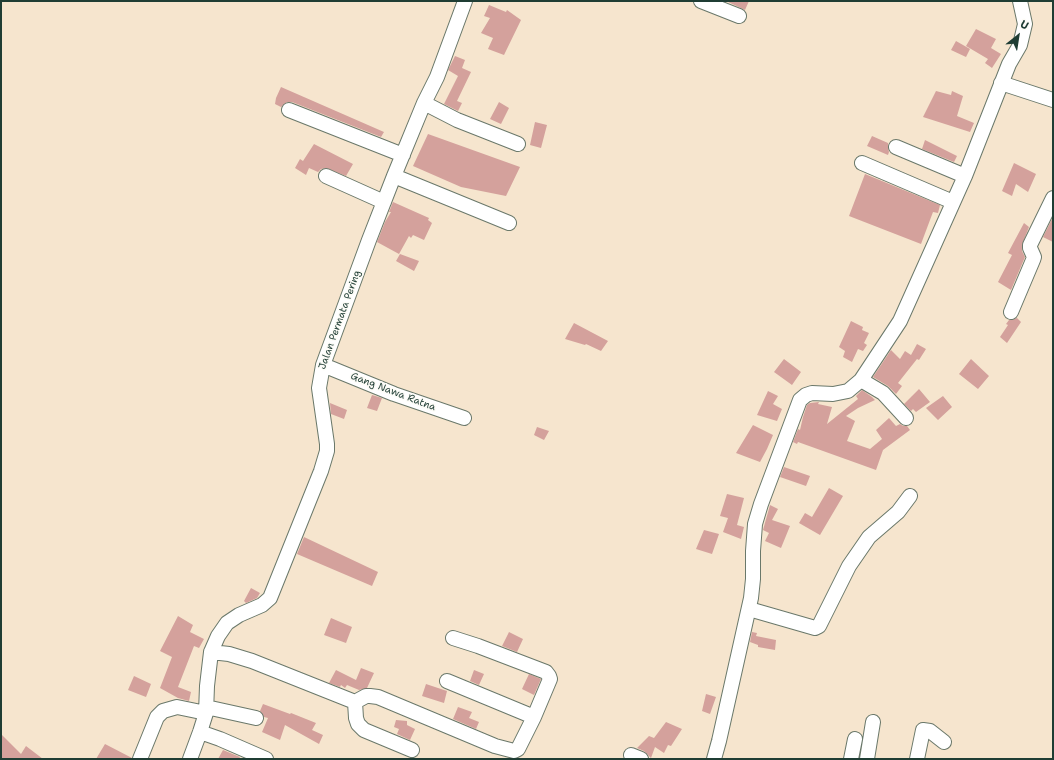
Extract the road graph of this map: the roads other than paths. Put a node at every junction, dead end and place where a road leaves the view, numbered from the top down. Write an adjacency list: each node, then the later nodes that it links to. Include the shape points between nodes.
1 (465, 1): 7 (street, Jalan Permata Pering, via 437,77)
2 (701, 1): 4 (street)
3 (1020, 1): 5 (street, via 1025,24 1020,45)
4 (739, 16)
5 (1000, 83): 6 (street); 15 (street)
6 (1053, 100)
7 (424, 103): 9 (street, via 457,120); 11 (street, Jalan Permata Pering)
8 (289, 110): 11 (street)
9 (518, 144)
10 (896, 147): 15 (street)
11 (403, 156): 14 (street, Jalan Permata Pering)
12 (862, 163): 18 (street)
13 (326, 176): 17 (street)
14 (394, 176): 17 (street, Jalan Permata Pering); 19 (street)
15 (965, 176): 18 (street)
16 (1053, 198): 20 (street, via 1030,244 1033,260)
17 (384, 202): 21 (street, Jalan Permata Pering)
18 (953, 202): 22 (street, via 900,321)
19 (509, 222)
20 (1011, 312)
21 (323, 365): 23 (street, Gang Nawa Ratna, via 394,394); 28 (street, Jalan Permata Pering, via 319,388 327,450 321,472 270,598 262,605 227,623)
22 (861, 380): 24 (street, via 883,393); 26 (street, via 848,391 833,394 812,393 800,400 755,524)
23 (464, 418)
24 (906, 418)
25 (910, 496): 26 (street, via 898,512 869,537 857,554 819,626 815,628)
26 (749, 609): 42 (street)
27 (453, 638): 32 (street, via 546,672 550,679)
28 (211, 652): 30 (street, via 252,661); 31 (street, Jalan Permata Pering)
29 (446, 682): 32 (street)
30 (355, 702): 32 (street, via 370,696 378,697 495,746 514,751 518,749); 38 (street, via 356,718 364,730)
31 (206, 710): 33 (street); 35 (street, Jalan Permata Pering); 39 (street, via 177,707 163,711)
32 (534, 717)
33 (256, 718)
34 (873, 722): 44 (street)
35 (200, 732): 40 (street, Jalan Permata Pering); 41 (street)
36 (855, 739): 43 (street)
37 (944, 742): 45 (street, via 930,731 923,730)
38 (412, 750)
39 (140, 759)
40 (190, 759)
41 (266, 759)
42 (714, 759)
43 (851, 759)
44 (868, 759)
45 (917, 759)

